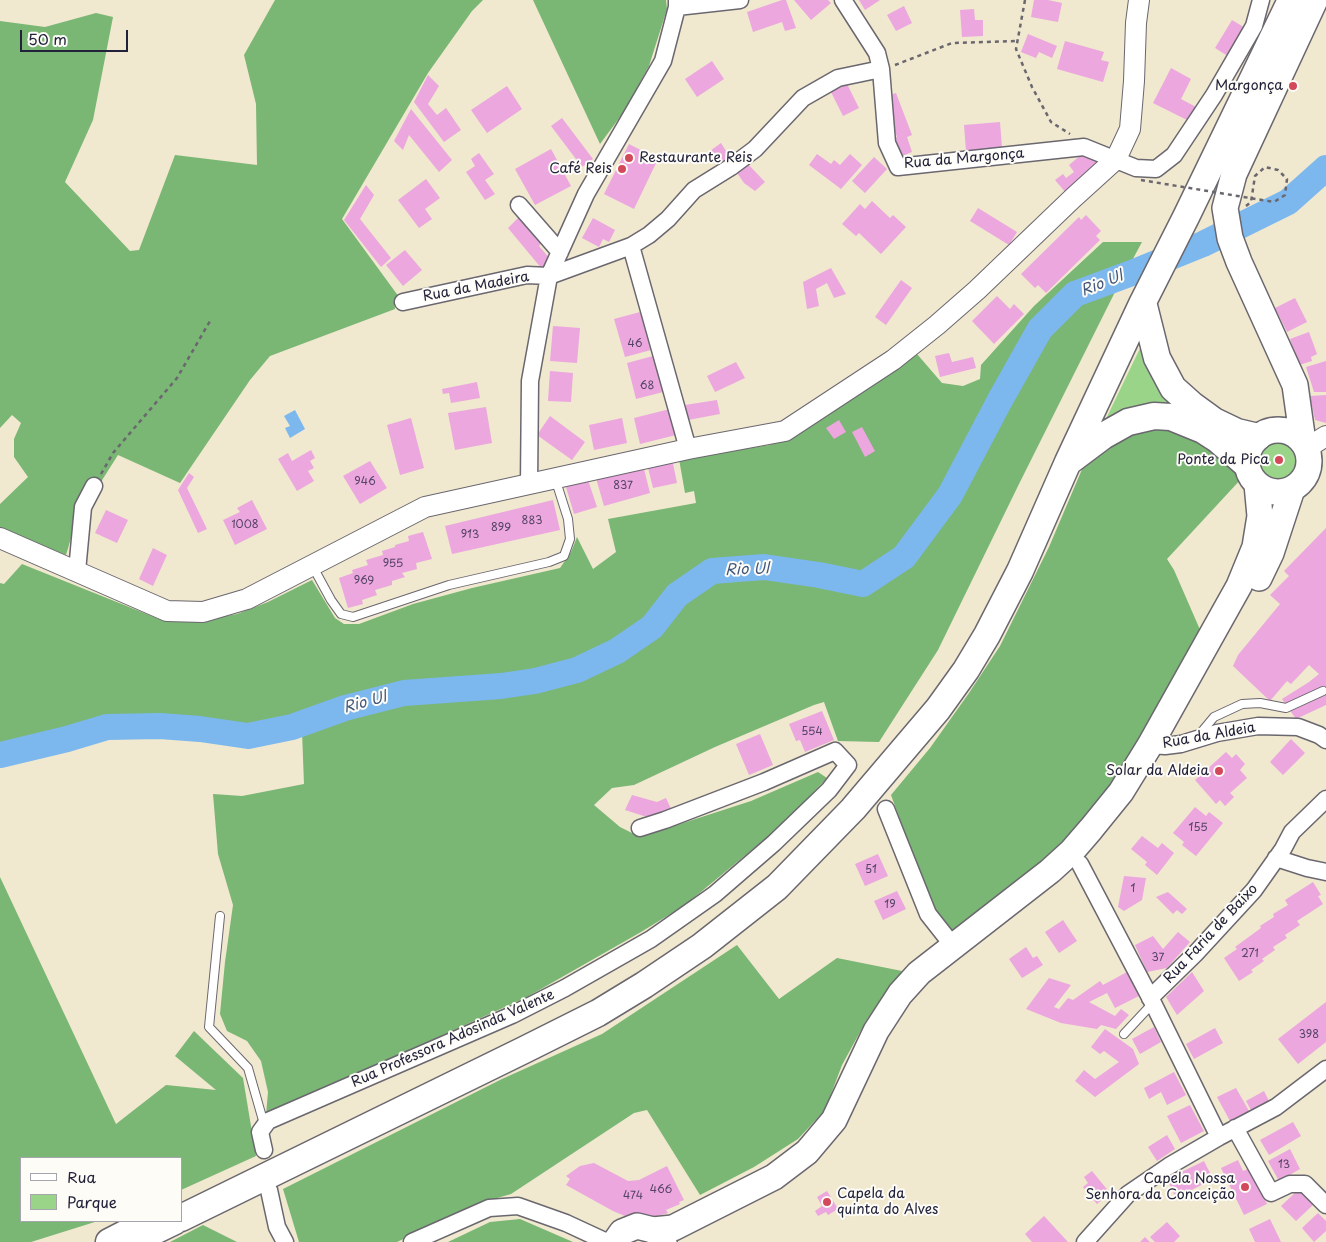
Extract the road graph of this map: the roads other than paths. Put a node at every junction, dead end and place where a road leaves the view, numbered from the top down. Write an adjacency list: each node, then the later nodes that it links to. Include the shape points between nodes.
1 (740, 0): 8 (street)
2 (843, 0): 9 (street, Rua da Margonça, via 877,53)
3 (1139, 0): 10 (street, via 1130,129)
4 (1261, 0): 10 (street, Rua da Margonça, via 1254,26 1174,155 1156,170 1136,168)
5 (1281, 0): 12 (highway)
6 (1291, 0): 12 (highway)
7 (1315, 0): 18 (main road, via 1234,174 1226,212 1230,238 1239,262 1295,385)
8 (677, 3): 14 (street, via 663,61 586,194)
9 (881, 69): 10 (street, Rua da Margonça, via 887,143 898,167 1084,147); 13 (street, via 838,78 802,98 754,148 694,190 668,219)
10 (1116, 159): 21 (street, via 977,290 894,360 785,432)
11 (519, 205): 14 (street)
12 (1181, 215): 16 (highway)
13 (631, 246): 15 (street); 21 (street)
14 (560, 252): 15 (street)
15 (549, 276): 17 (street, Rua da Madeira, via 526,275); 25 (street, via 530,381)
16 (1138, 300): 19 (highway, via 1158,358 1174,388 1214,421 1237,432); 22 (highway); 52 (highway, via 1004,565 931,694 884,760 779,871 723,916 591,1000)
17 (403, 302)
18 (1297, 398): 19 (main road); 20 (main road)
19 (1266, 433): 20 (main road, via 1291,432); 23 (main road, via 1251,445 1248,454)
20 (1312, 442): 27 (main road, via 1308,472)
21 (688, 449): 24 (street)
22 (1068, 462): 23 (highway, via 1128,422 1154,416 1171,417 1217,439); 53 (highway, via 1020,571 966,670 893,765 777,887 702,946 598,1012)
23 (1252, 474): 27 (main road, via 1265,489 1274,492); 34 (main road, via 1260,516 1255,547 1240,586)
24 (555, 478): 25 (street); 29 (lane, via 568,519 570,539 564,556 549,562 449,585 353,617 341,614)
25 (529, 485): 29 (street, via 425,507)
26 (94, 486): 30 (street, via 83,507)
27 (1292, 489): 34 (main road, via 1271,553 1253,591)
28 (0, 538): 30 (street)
29 (312, 565): 30 (street, via 247,600 203,612 167,611)
30 (77, 571)
31 (1323, 691): 32 (lane, via 1286,708 1260,703 1242,704 1214,717)
32 (1194, 740): 33 (street, Rua da Aldeia, via 1258,726 1298,727); 34 (street, Rua da Aldeia)
33 (1326, 740)
34 (1157, 746): 39 (main road, via 1136,796); 42 (main road, via 1072,851)
35 (1326, 799): 38 (street, Rua Faria de Baixo, via 1292,832)
36 (886, 809): 42 (street, via 928,914)
37 (640, 828): 46 (street, Rua Professora Adosinda Valente, via 764,782 835,751 848,764 829,790 774,843 715,894 652,939 512,1015)
38 (1276, 858): 40 (street); 43 (street, Rua Faria de Baixo, via 1254,890)
39 (1080, 864): 43 (street); 64 (main road, via 931,983 909,1006 850,1120 818,1162 784,1190)
40 (1326, 872)
41 (220, 916): 46 (lane, via 209,1027 248,1068)
42 (954, 947): 56 (main road, via 919,973 900,994 876,1031 834,1120 807,1152 774,1177)
43 (1152, 1000): 44 (lane); 48 (street)
44 (1124, 1034)
45 (1326, 1069): 47 (street, via 1276,1107)
46 (264, 1126): 49 (street, via 260,1132)
47 (1235, 1128): 48 (street); 51 (street, via 1271,1193 1290,1184 1305,1184)
48 (1218, 1137): 57 (street, via 1128,1194)
49 (264, 1150)
50 (269, 1190): 60 (street, via 277,1227)
51 (1326, 1205)
52 (182, 1206)
53 (182, 1218)
54 (149, 1222): 58 (highway)
55 (173, 1222): 59 (highway)
56 (658, 1236): 63 (main road, via 637,1226 622,1232)
57 (1090, 1240)
58 (109, 1242)
59 (132, 1242)
60 (285, 1242)
61 (412, 1242): 62 (street, via 489,1208 518,1206)
62 (607, 1242)
63 (615, 1242)
64 (682, 1242)

